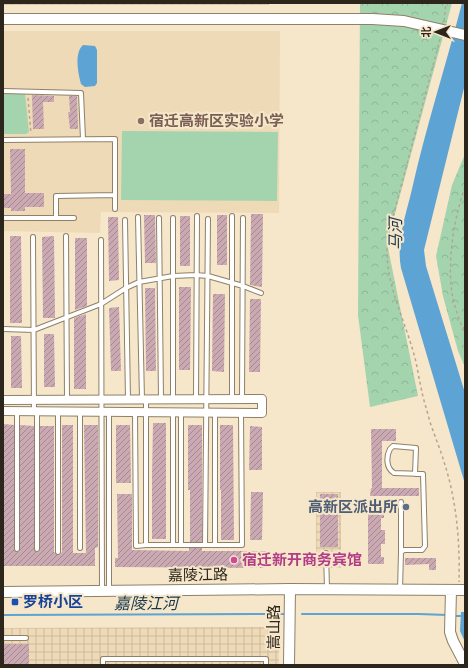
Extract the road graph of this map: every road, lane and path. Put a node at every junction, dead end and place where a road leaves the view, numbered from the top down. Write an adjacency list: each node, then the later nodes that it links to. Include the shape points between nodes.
1 (446, 3): 3 (path)
2 (3, 18): 3 (street, via 372,19 404,21)
3 (445, 30): 4 (street); 81 (path, via 394,213 387,252 398,307 413,349 422,393 452,492 460,556)
4 (465, 35)
5 (3, 91): 6 (lane)
6 (27, 91): 7 (lane, via 81,93); 9 (path)
7 (83, 139): 9 (lane); 11 (lane, via 116,139)
8 (3, 140): 9 (lane)
9 (31, 140)
10 (465, 187): 40 (path, via 454,234 450,269 452,294)
11 (115, 195): 12 (lane); 17 (lane, via 56,196)
12 (115, 209)
13 (138, 216): 31 (lane)
14 (197, 216): 27 (lane)
15 (232, 216): 32 (lane)
16 (3, 218): 17 (lane)
17 (56, 218): 18 (lane)
18 (74, 218)
19 (159, 218): 30 (lane)
20 (173, 218): 28 (lane)
21 (243, 218): 33 (lane)
22 (208, 219): 29 (lane)
23 (125, 220): 34 (lane)
24 (66, 236): 37 (lane)
25 (33, 237): 39 (lane)
26 (101, 240): 36 (lane)
27 (196, 274): 28 (lane); 29 (lane); 49 (lane)
28 (173, 276): 30 (lane); 48 (lane)
29 (208, 276): 32 (lane); 50 (lane)
30 (160, 278): 31 (lane); 47 (lane)
31 (140, 282): 34 (lane); 46 (lane)
32 (232, 283): 33 (lane); 51 (lane)
33 (243, 286): 35 (lane); 52 (lane)
34 (126, 288): 36 (lane); 45 (lane)
35 (261, 293)
36 (101, 304): 37 (lane); 44 (lane)
37 (67, 318): 39 (lane); 43 (lane)
38 (3, 329): 39 (lane)
39 (34, 330): 42 (lane)
40 (465, 334)
41 (3, 400): 42 (street)
42 (34, 400): 43 (street); 55 (lane)
43 (67, 400): 44 (street)
44 (102, 400): 45 (street); 58 (lane)
45 (128, 400): 46 (street)
46 (144, 400): 47 (street); 60 (lane)
47 (161, 400): 48 (street)
48 (173, 400): 49 (street)
49 (196, 400): 50 (street)
50 (206, 400): 51 (street); 62 (lane)
51 (232, 400): 52 (street)
52 (242, 400): 64 (street, via 262,400 262,413)
53 (3, 411): 54 (street)
54 (17, 412): 55 (street); 73 (lane)
55 (36, 412): 56 (street); 74 (lane)
56 (58, 412): 57 (street); 75 (lane)
57 (80, 412): 58 (street); 72 (lane)
58 (105, 412): 59 (street); 82 (lane); 82 (lane)
59 (135, 412): 60 (street); 67 (lane, via 136,546)
60 (146, 412): 61 (street); 67 (lane)
61 (177, 412): 62 (street); 68 (lane); 69 (lane)
62 (206, 412): 63 (street); 70 (lane)
63 (215, 412): 64 (street); 71 (lane)
64 (241, 413): 71 (lane, via 242,545)
65 (415, 474): 65 (lane, via 392,472 387,462 393,446 416,448); 76 (lane, via 423,474 425,546 422,550)
66 (401, 502): 76 (lane)
67 (146, 545): 68 (lane)
68 (173, 545): 69 (lane)
69 (181, 545): 70 (lane)
70 (205, 545): 71 (lane)
71 (215, 545)
72 (80, 548)
73 (17, 549)
74 (37, 549)
75 (58, 552)
76 (401, 552): 80 (lane)
77 (326, 553): 79 (lane)
78 (290, 590): 79 (street, 嘉陵江路); 82 (street, 嘉陵江路); 89 (street, 嵩山路)
79 (327, 590): 80 (street, 嘉陵江路)
80 (400, 590): 81 (street, 嘉陵江路)
81 (458, 590): 86 (street, via 450,605 450,632)
82 (106, 591): 83 (street, 嘉陵江路)
83 (3, 592)
84 (3, 638): 85 (lane)
85 (26, 638)
86 (465, 664)
87 (103, 665): 88 (lane, via 103,659 266,659)
88 (266, 665)
89 (289, 665)

